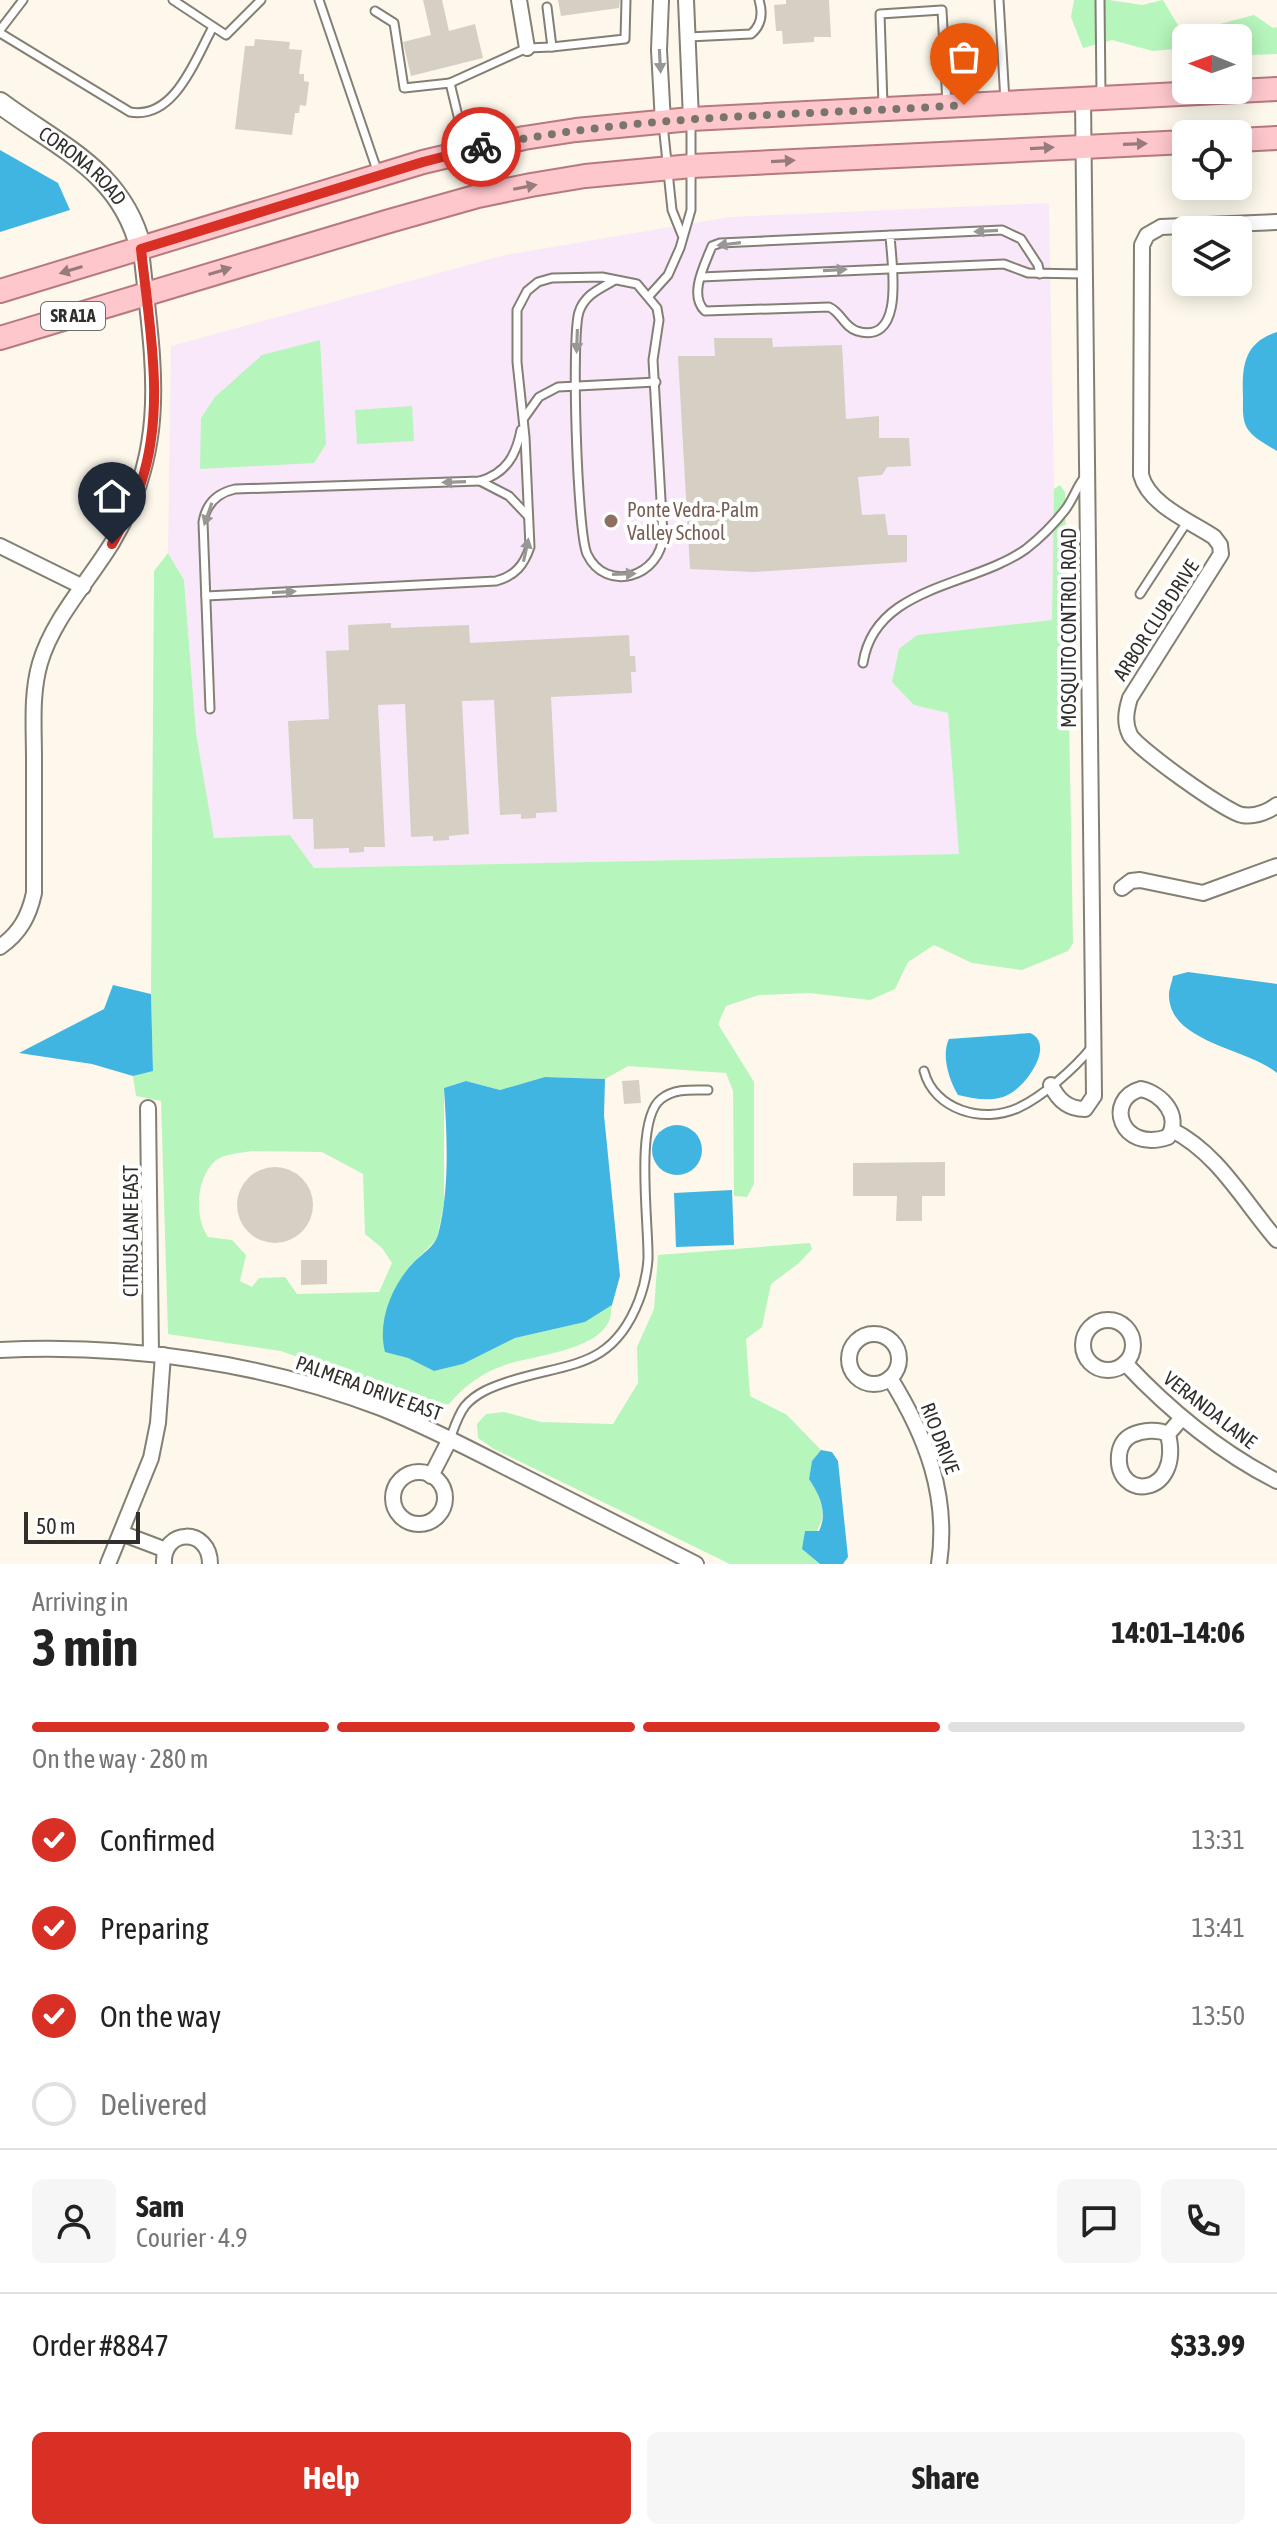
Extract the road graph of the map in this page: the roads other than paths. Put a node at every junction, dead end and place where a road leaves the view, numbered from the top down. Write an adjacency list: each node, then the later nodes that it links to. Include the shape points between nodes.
1 (23, 0): 15 (lane)
2 (173, 0): 14 (lane)
3 (261, 0): 14 (lane, via 226,35)
4 (319, 0): 35 (lane)
5 (519, 0): 18 (street)
6 (626, 0): 17 (lane, via 625,39)
7 (661, 0): 27 (street, one-way to 27)
8 (686, 0): 16 (street)
9 (759, 0): 16 (lane, via 761,19 751,34)
10 (999, 0): 23 (lane)
11 (1100, 0): 21 (lane)
12 (547, 7): 17 (lane)
13 (375, 11): 19 (lane, via 394,23 404,88)
14 (213, 27): 15 (lane, via 165,105 142,114 130,112)
15 (0, 32)
16 (688, 37): 26 (street)
17 (552, 47): 18 (lane)
18 (527, 48): 19 (lane)
19 (450, 83): 32 (lane)
20 (1277, 89): 21 (main road, SR A1A)
21 (1092, 98): 23 (main road, SR A1A); 31 (street, MOSQUITO CONTROL ROAD)
22 (0, 103): 39 (street, CORONA ROAD, via 105,179 127,208)
23 (1005, 103): 24 (main road, SR A1A)
24 (947, 106): 25 (main road, SR A1A); 25 (lane, via 942,10 880,14)
25 (884, 109): 26 (main road, SR A1A)
26 (691, 119): 27 (main road, SR A1A); 33 (lane)
27 (663, 122): 32 (main road, SR A1A, via 576,130); 34 (lane)
28 (1277, 138): 29 (main road)
29 (1252, 139)
30 (1172, 143): 31 (main road, SR A1A, one-way to 30)
31 (1083, 146): 33 (main road, SR A1A, one-way to 31); 42 (street, MOSQUITO CONTROL ROAD)
32 (466, 151): 35 (main road, SR A1A)
33 (692, 166): 34 (main road, SR A1A); 37 (lane, via 691,210)
34 (668, 168): 37 (lane, via 672,210); 46 (main road, SR A1A, one-way to 34, via 478,196 585,176)
35 (378, 175): 39 (main road, SR A1A)
36 (1277, 222): 55 (street, ARBOR CLUB DRIVE, via 1161,227 1142,245 1141,475 1149,493)
37 (682, 235): 47 (lane, via 668,275)
38 (890, 235): 40 (lane); 41 (lane, one-way to 38, via 1021,239 1009,231); 43 (lane, one-way to 43, via 720,243 712,246)
39 (141, 249): 45 (main road, SR A1A, one-way to 45); 46 (street)
40 (892, 267): 41 (lane, via 1004,264); 43 (lane, one-way to 40); 43 (lane, via 893,308 886,322 868,332 854,330 829,307 705,311 698,292)
41 (1040, 274): 42 (lane)
42 (1085, 274): 52 (street, MOSQUITO CONTROL ROAD)
43 (701, 277)
44 (615, 280): 47 (lane, via 637,284); 50 (lane, one-way to 50, via 593,292 580,309); 51 (lane, via 552,278 523,296 517,310)
45 (0, 291)
46 (146, 294): 48 (main road, SR A1A); 57 (street, via 153,365 151,447 131,508)
47 (649, 296): 49 (lane, via 659,320 653,360)
48 (0, 338)
49 (656, 382): 50 (lane); 50 (lane, one-way to 49, via 584,544 599,569 627,576 646,570 663,545)
50 (575, 385): 51 (lane, via 539,397)
51 (523, 420): 53 (lane, via 512,459); 54 (lane)
52 (1088, 473): 60 (lane, via 1066,509 1026,549 905,602 887,616 872,631); 66 (street, MOSQUITO CONTROL ROAD)
53 (480, 481): 54 (lane, via 509,496); 59 (lane, one-way to 59, via 228,490 210,502 204,515)
54 (528, 516): 59 (lane, one-way to 54, via 496,581 525,561 530,547)
55 (1188, 520): 58 (lane); 62 (street, ARBOR CLUB DRIVE, via 1214,537 1221,554 1130,698 1127,726 1139,746 1230,811 1253,815)
56 (0, 546): 57 (street)
57 (83, 587): 65 (street, via 53,632 37,677 34,893 22,926)
58 (1140, 594)
59 (206, 596): 61 (lane)
60 (863, 663)
61 (210, 709)
62 (1277, 805)
63 (1277, 866): 64 (street, via 1203,893 1140,880)
64 (1122, 888)
65 (0, 947)
66 (1093, 1046): 68 (lane); 68 (street, MOSQUITO CONTROL ROAD, via 1091,1104 1085,1109 1066,1105)
67 (924, 1071): 68 (lane, via 928,1084 951,1107 982,1114 1019,1108)
68 (1051, 1085)
69 (708, 1090): 79 (lane, via 672,1092 652,1109 645,1154 646,1279 625,1328 597,1356 479,1394 466,1405)
70 (148, 1108): 74 (street, CITRUS LANE EAST)
71 (1172, 1130): 72 (street, via 1219,1166)
72 (1277, 1240)
73 (0, 1350): 74 (street, PALMERA DRIVE EAST)
74 (157, 1355): 79 (street, PALMERA DRIVE EAST, via 267,1373 337,1393); 82 (street, CITRUS LANE EAST, via 158,1423 151,1458)
75 (1125, 1363): 77 (street, VERANDA LANE)
76 (890, 1378): 87 (street, RIO DRIVE, via 935,1471 942,1514)
77 (1181, 1419): 78 (street); 81 (street, VERANDA LANE)
78 (1168, 1434)
79 (450, 1439): 80 (street); 84 (street, PALMERA DRIVE EAST)
80 (431, 1476)
81 (1277, 1481)
82 (121, 1533): 83 (street); 85 (street, CITRUS LANE EAST)
83 (165, 1557): 86 (street, via 176,1539 193,1537 207,1547)
84 (691, 1563)
85 (108, 1564)
86 (210, 1564)
87 (939, 1564)

